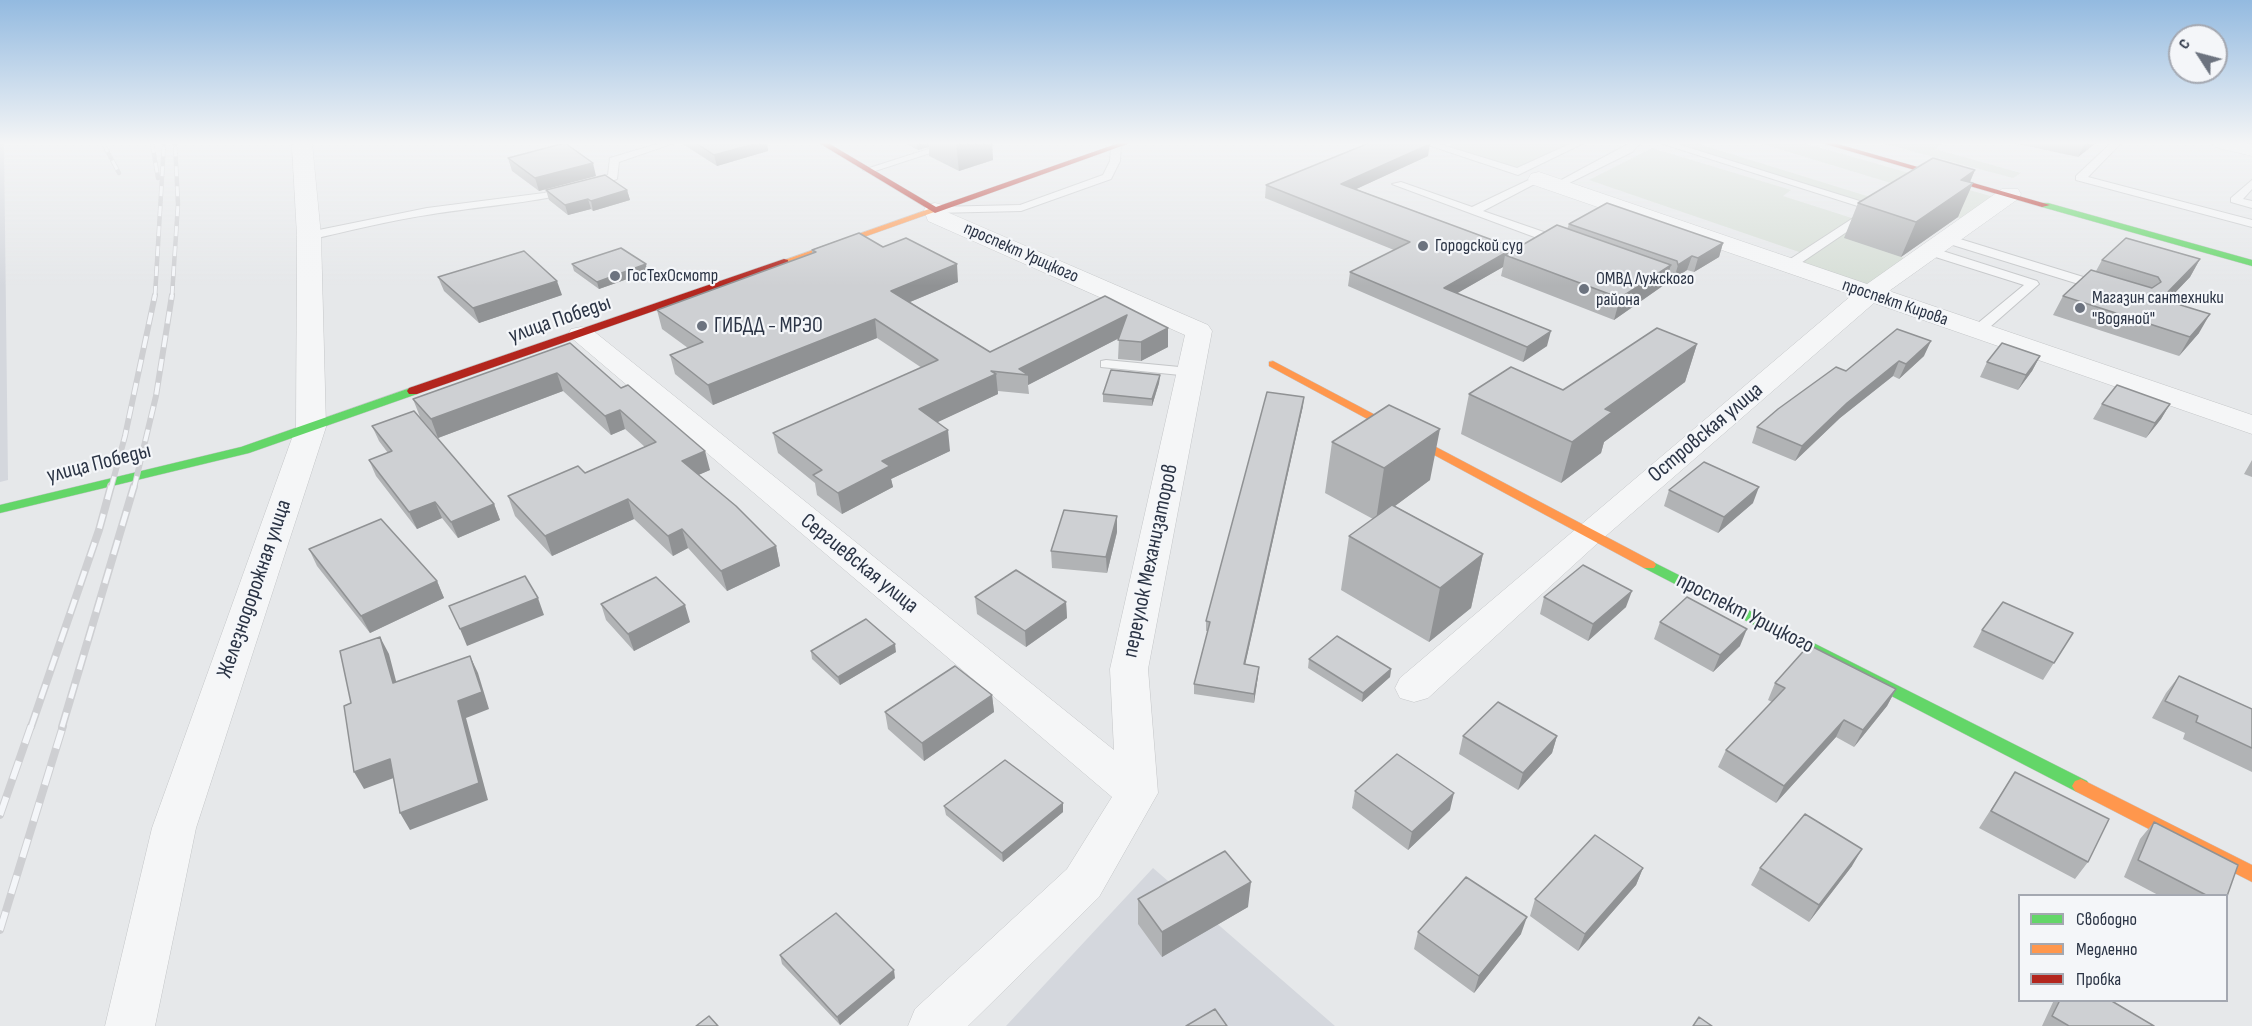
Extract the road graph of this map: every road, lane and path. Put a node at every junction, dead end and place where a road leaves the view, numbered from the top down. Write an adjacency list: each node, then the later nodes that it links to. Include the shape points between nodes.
1 (306, 191): 18 (street, Железнодорожная улица)
2 (575, 191): 18 (lane, via 544,199 428,211)
3 (903, 191): 15 (street, проспект Урицкого)
4 (989, 191): 15 (street, улица Победы)
5 (1068, 191): 15 (lane, via 1021,208)
6 (1416, 191): 16 (lane)
7 (1514, 191): 16 (lane)
8 (1572, 191): 22 (street, проспект Кирова)
9 (1820, 191): 22 (lane, via 1876,208)
10 (1999, 191): 13 (street)
11 (2128, 191): 17 (lane)
12 (2244, 191): 14 (lane, via 2235,200)
13 (2010, 194): 19 (street, Островская улица); 21 (street)
14 (2252, 205)
15 (935, 210): 25 (street, проспект Урицкого, via 936,216); 27 (street, улица Победы)
16 (1473, 211): 20 (lane)
17 (2252, 224)
18 (309, 236): 32 (street, Железнодорожная улица)
19 (1938, 245): 23 (lane); 24 (street, Островская улица); 26 (lane, via 2033,284)
20 (1571, 246)
21 (2252, 263)
22 (1788, 266): 24 (street, проспект Кирова)
23 (2110, 290)
24 (1869, 294): 26 (street, проспект Кирова); 34 (street, Островская улица)
25 (1198, 331): 30 (street, переулок Механизаторов)
26 (1977, 331): 31 (street, проспект Кирова)
27 (581, 335): 32 (street, улица Победы); 36 (street, Сергиевская улица)
28 (1106, 364): 30 (lane)
29 (1274, 364): 34 (street, проспект Урицкого)
30 (1190, 372): 36 (street, переулок Механизаторов, via 1129,669)
31 (2252, 425)
32 (311, 427): 33 (street, улица Победы, via 245,450); 38 (street, Железнодорожная улица, via 174,828)
33 (0, 510)
34 (1588, 534): 35 (street, Островская улица); 37 (street, проспект Урицкого)
35 (1414, 688)
36 (1137, 793): 39 (street, via 1083,884)
37 (2252, 874)
38 (130, 1026)
39 (933, 1026)

